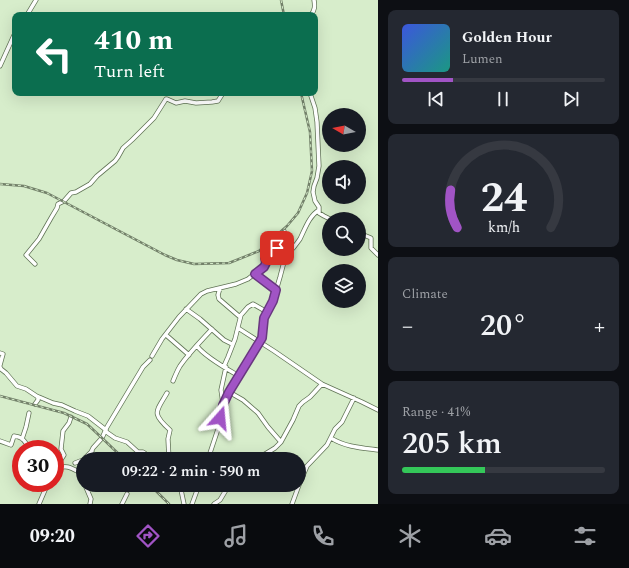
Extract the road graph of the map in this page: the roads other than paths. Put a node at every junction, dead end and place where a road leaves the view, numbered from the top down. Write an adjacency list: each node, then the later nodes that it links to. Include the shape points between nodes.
1 (36, 0): 3 (street)
2 (314, 0): 4 (street)
3 (29, 12)
4 (314, 12)
5 (12, 40): 6 (street)
6 (0, 66)
7 (221, 96): 16 (street, via 218,101 196,103 176,103 166,99 154,118 123,148 114,162 90,184 71,193 58,204 39,239 26,255)
8 (311, 96): 9 (street, via 317,129 318,172 313,190)
9 (319, 210): 10 (street); 15 (street)
10 (322, 215)
11 (284, 231): 13 (street)
12 (366, 236): 14 (street, via 371,238 371,248)
13 (283, 238): 15 (street); 17 (street, via 274,252 265,258 264,267)
14 (378, 255)
15 (285, 256): 19 (street)
16 (35, 264)
17 (255, 274): 18 (street, via 239,283); 19 (street)
18 (220, 288): 20 (street, via 201,294); 22 (street, via 219,299)
19 (276, 290): 21 (street)
20 (186, 309): 24 (street); 25 (street)
21 (267, 312): 22 (street, via 252,304); 26 (street)
22 (240, 317): 23 (street)
23 (238, 328): 26 (street); 27 (street)
24 (212, 329): 27 (street); 28 (street)
25 (166, 335): 30 (street); 33 (street)
26 (260, 342): 37 (street); 39 (street)
27 (232, 344): 36 (street)
28 (197, 346): 29 (street); 36 (street)
29 (192, 351): 30 (street); 32 (street)
30 (185, 352): 32 (street)
31 (0, 353): 35 (street, via 3,354)
32 (189, 355): 38 (street)
33 (152, 356)
34 (150, 360): 49 (street, via 143,367)
35 (0, 366): 44 (street, via 17,386 38,397)
36 (225, 367): 37 (street); 45 (street, via 221,390)
37 (239, 376): 40 (street)
38 (173, 381)
39 (322, 384): 43 (street); 54 (street, via 297,408)
40 (229, 392): 45 (street); 54 (street, via 255,410)
41 (167, 393): 58 (street, via 157,412 158,418 170,430)
42 (39, 397): 49 (street, via 88,416)
43 (354, 398): 46 (street); 50 (street)
44 (35, 404)
45 (223, 405): 59 (street)
46 (378, 410)
47 (29, 413): 51 (street)
48 (71, 417): 52 (street, via 70,424 63,431)
49 (106, 430): 55 (street); 57 (street, via 115,438 127,442)
50 (331, 438): 56 (street, via 346,445); 62 (street)
51 (22, 439): 53 (street, via 14,436 11,445)
52 (62, 440)
53 (0, 441)
54 (281, 442): 60 (street)
55 (92, 450)
56 (378, 450)
57 (138, 452)
58 (169, 452)
59 (210, 452)
60 (267, 452)
61 (64, 466): 63 (street)
62 (306, 470)
63 (76, 471)
64 (44, 492): 71 (street)
65 (88, 492): 72 (street)
66 (181, 492): 74 (street)
67 (196, 492): 75 (street)
68 (225, 492): 76 (street)
69 (296, 492): 77 (street)
70 (127, 494): 73 (street)
71 (39, 504)
72 (90, 504)
73 (122, 504)
74 (184, 504)
75 (192, 504)
76 (214, 504)
77 (292, 504)

